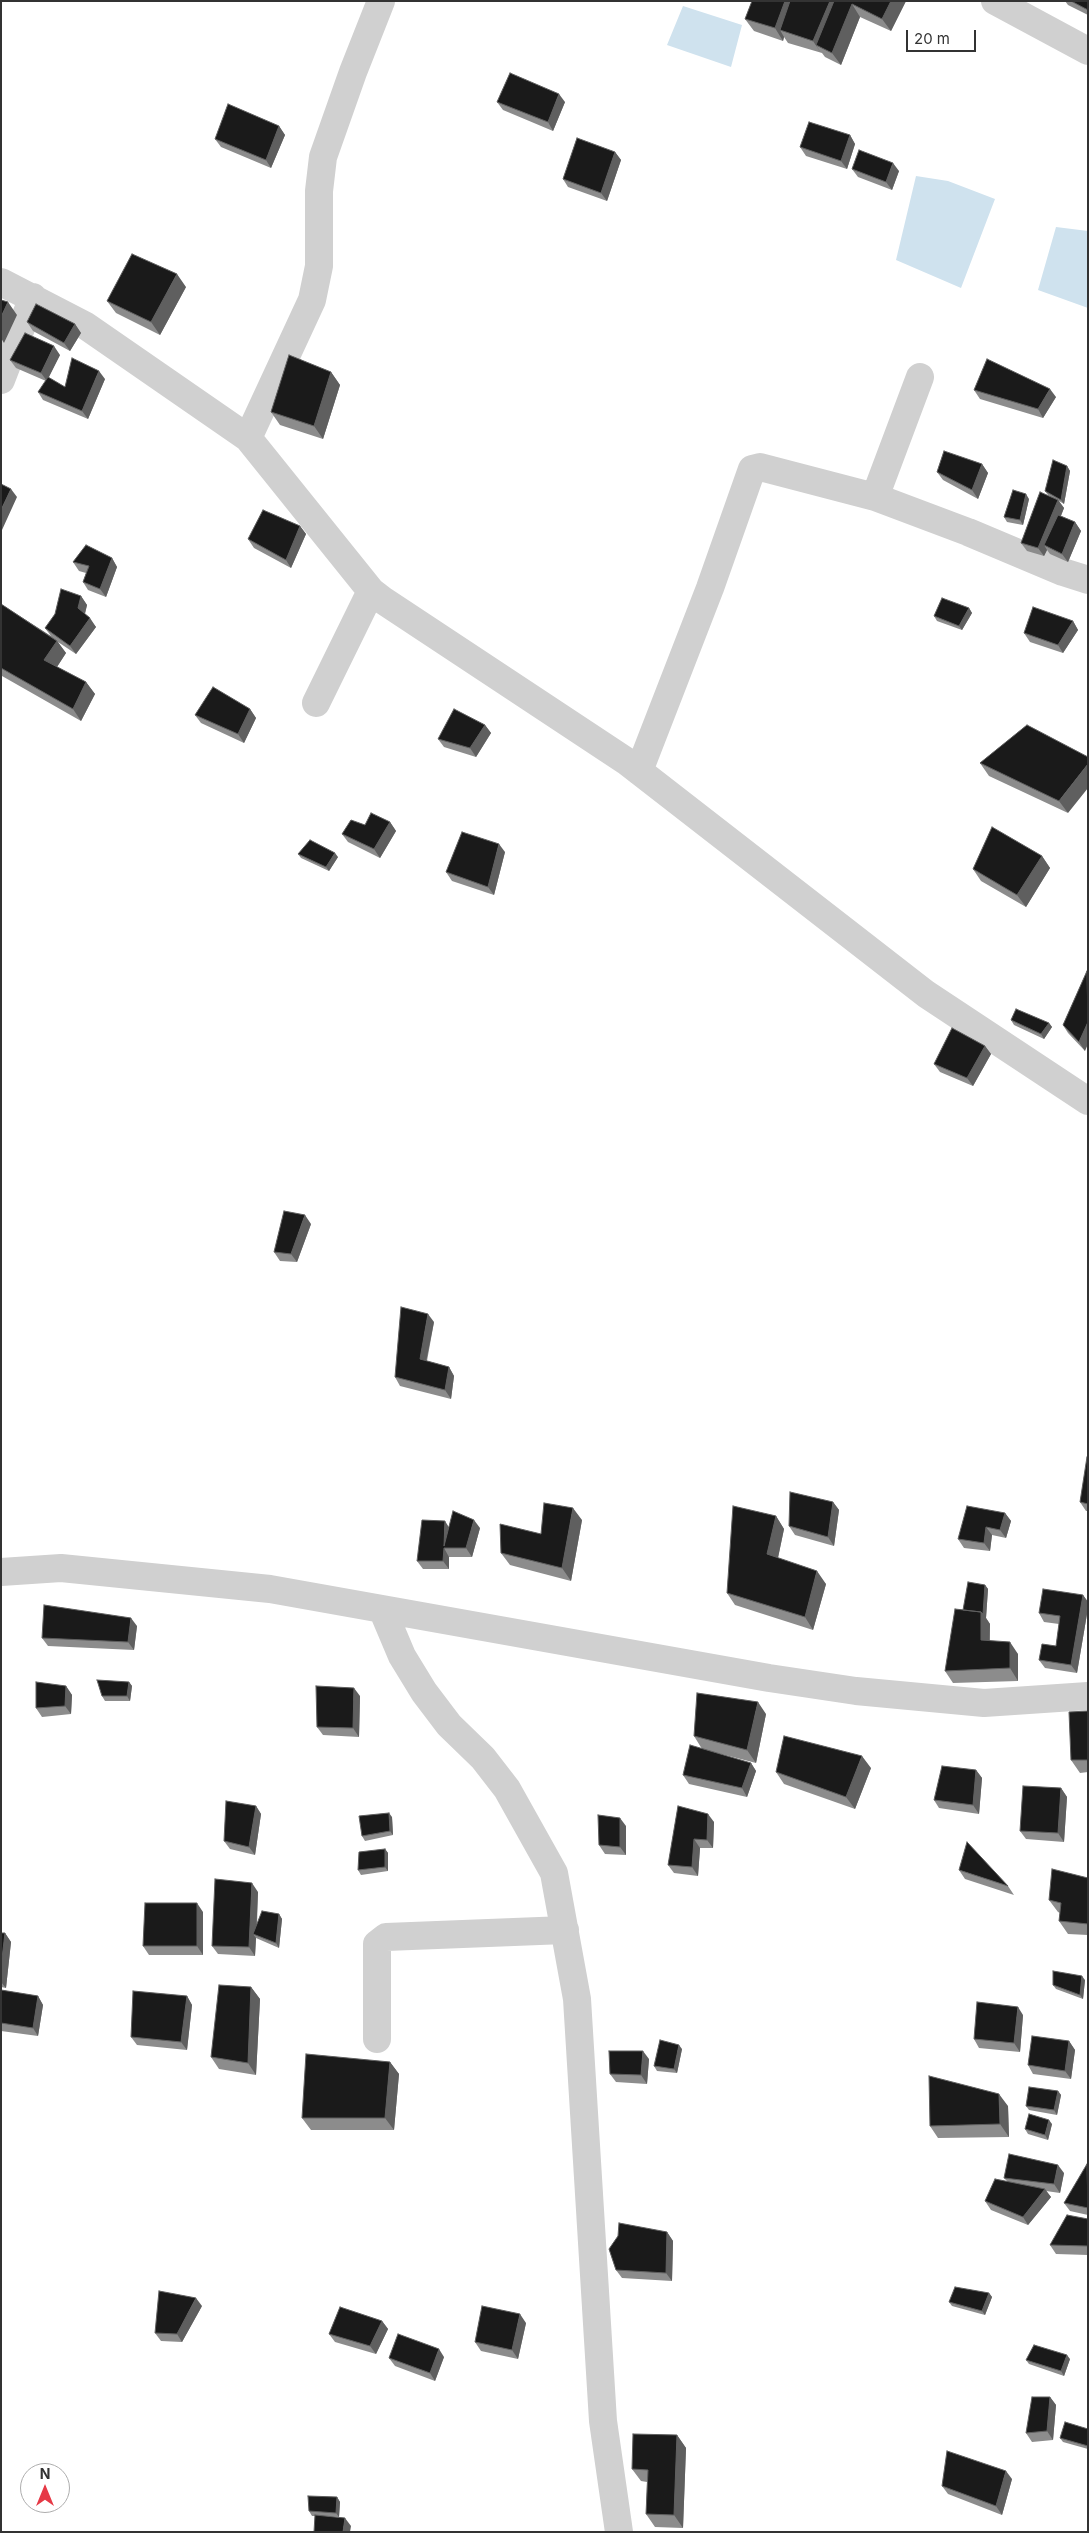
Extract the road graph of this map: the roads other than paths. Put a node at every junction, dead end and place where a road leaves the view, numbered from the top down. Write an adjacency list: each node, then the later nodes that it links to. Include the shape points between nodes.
1 (381, 1): 8 (street, via 323,157 319,191 319,266 312,300)
2 (995, 1): 3 (street)
3 (1088, 51)
4 (1, 282): 5 (street)
5 (33, 297): 7 (street); 8 (street, via 86,326)
6 (920, 377): 9 (street)
7 (1, 380)
8 (248, 438): 11 (street)
9 (876, 497): 10 (street); 13 (street, via 760,467 752,469)
10 (1088, 580)
11 (371, 591): 12 (street); 13 (street)
12 (316, 703)
13 (639, 771): 14 (street, via 926,994)
14 (1088, 1101)
15 (1, 1572): 16 (street, via 61,1568 261,1588)
16 (383, 1611): 17 (street, via 856,1691 984,1703); 18 (street, via 402,1656 424,1692 449,1725 483,1758 507,1789 528,1825 554,1873)
17 (1088, 1696)
18 (564, 1930): 19 (street, via 386,1937 376,1944); 20 (street, via 577,1999 604,2421)
19 (376, 2039)
20 (619, 2532)

